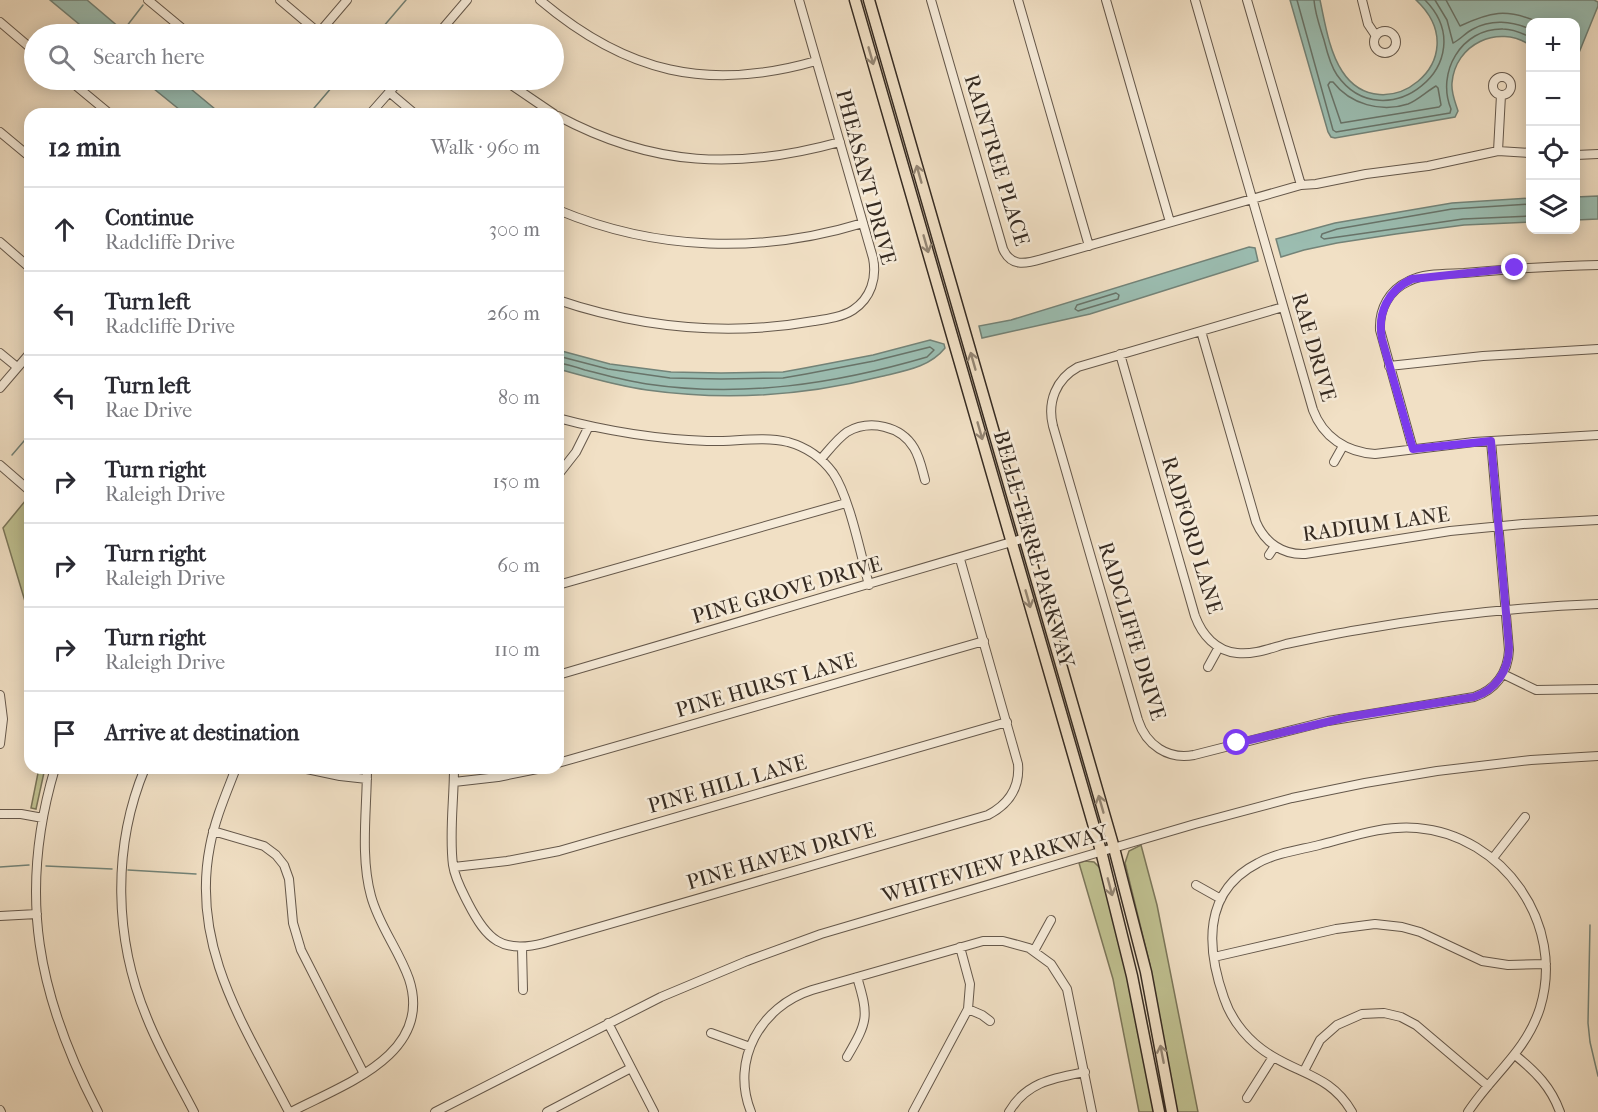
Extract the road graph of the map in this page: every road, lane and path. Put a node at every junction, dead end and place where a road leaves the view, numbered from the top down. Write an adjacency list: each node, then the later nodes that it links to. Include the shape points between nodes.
1 (148, 0): 16 (street)
2 (280, 0): 17 (street)
3 (347, 0): 18 (street)
4 (467, 0): 19 (street)
5 (540, 0): 22 (street, via 599,43 665,69 742,76)
6 (799, 0): 22 (street, PHEASANT DRIVE)
7 (855, 0): 74 (main road, BELLE TERRE PARKWAY, one-way to 74)
8 (869, 0): 73 (main road, BELLE TERRE PARKWAY, one-way to 8)
9 (931, 0): 45 (street, RAINTREE PLACE, via 1005,255 1013,262 1025,263)
10 (1018, 0): 45 (street)
11 (1106, 0): 42 (street)
12 (1195, 0): 40 (street, RAE DRIVE)
13 (1247, 0): 39 (street)
14 (1362, 0): 20 (street, via 1368,24)
15 (0, 22): 21 (street)
16 (177, 24)
17 (308, 24)
18 (327, 24)
19 (446, 24)
20 (1376, 36)
21 (24, 42)
22 (816, 61): 33 (street, PHEASANT DRIVE)
23 (81, 90): 27 (street)
24 (519, 90): 30 (street)
25 (389, 92): 28 (street); 29 (street)
26 (1501, 94): 34 (street)
27 (103, 108)
28 (375, 108)
29 (407, 108)
30 (545, 108)
31 (564, 119): 33 (street, via 620,143 694,159 767,158)
32 (0, 132): 35 (street)
33 (840, 142): 43 (street, PHEASANT DRIVE)
34 (1498, 151): 36 (street, RAINTREE PLACE); 39 (street, RAINTREE PLACE, via 1435,165)
35 (24, 152)
36 (1526, 153)
37 (1598, 154): 38 (street)
38 (1580, 155)
39 (1301, 185): 40 (street, RAINTREE PLACE)
40 (1252, 199): 42 (street, RAINTREE PLACE); 49 (street, RAE DRIVE)
41 (564, 212): 43 (street, via 646,237 720,244 789,240)
42 (1170, 222): 45 (street, RAINTREE PLACE)
43 (863, 223): 48 (street, PHEASANT DRIVE, via 874,262 874,280 862,303 837,317 766,327 699,328 625,318)
44 (0, 242): 46 (street)
45 (1089, 246)
46 (24, 263)
47 (1598, 265): 55 (street, via 1481,271 1408,281 1391,294 1381,315)
48 (564, 302)
49 (1283, 307): 50 (street, RADCLIFFE DRIVE); 62 (street, RAE DRIVE, via 1314,414 1325,432)
50 (1201, 331): 53 (street, RADCLIFFE DRIVE); 75 (street, RADIUM LANE, via 1254,516 1261,532)
51 (1598, 349): 55 (street)
52 (0, 353): 56 (street)
53 (1120, 354): 83 (street, RADFORD LANE, via 1196,616 1203,632); 86 (street, RADCLIFFE DRIVE, via 1068,373 1056,388 1050,411 1138,720 1154,746 1172,755 1194,756 1328,721 1474,697 1489,689)
54 (24, 359): 56 (street)
55 (1389, 366): 63 (street)
56 (17, 367): 57 (street)
57 (0, 388)
58 (564, 420): 59 (street)
59 (589, 426): 64 (street, via 688,440 781,441 802,447); 67 (street)
60 (1598, 435): 61 (street, RAE DRIVE)
61 (1491, 441): 63 (street, RAE DRIVE); 72 (street)
62 (1343, 446): 63 (street, RAE DRIVE, via 1375,454); 65 (street)
63 (1413, 449)
64 (821, 459): 68 (street, via 848,432 864,426 883,426 912,444); 70 (street, via 837,479)
65 (1334, 462)
66 (0, 465): 69 (street)
67 (564, 467)
68 (925, 480)
69 (24, 485)
70 (846, 502): 78 (street); 79 (street)
71 (1598, 520): 72 (street, RADIUM LANE)
72 (1498, 526): 75 (street, RADIUM LANE, via 1305,554); 81 (street)
73 (1025, 538): 74 (street, PINE GROVE DRIVE); 106 (main road, BELLE TERRE PARKWAY, one-way to 73)
74 (1012, 543): 77 (street, PINE GROVE DRIVE); 107 (main road, BELLE TERRE PARKWAY, one-way to 107)
75 (1275, 546): 76 (street)
76 (1269, 555)
77 (960, 559): 79 (street, PINE GROVE DRIVE); 82 (street, PINE HAVEN DRIVE)
78 (564, 583)
79 (869, 585): 85 (street, PINE GROVE DRIVE)
80 (1598, 604): 81 (street)
81 (1506, 610): 83 (street, via 1385,625 1249,653); 86 (street, via 1509,654)
82 (984, 641): 89 (street, PINE HAVEN DRIVE); 92 (street, PINE HURST LANE)
83 (1219, 647): 84 (street)
84 (1208, 668)
85 (564, 673)
86 (1503, 674): 87 (street, via 1536,690)
87 (1598, 689)
88 (0, 695): 90 (street)
89 (1007, 722): 109 (street, PINE HILL LANE, via 559,851); 116 (street, PINE HAVEN DRIVE, via 1017,760 1017,780 1007,801 988,815)
90 (0, 744)
91 (1598, 756): 106 (street, WHITEVIEW PARKWAY, via 1474,766 1365,783 1263,806)
92 (564, 762)
93 (54, 774): 104 (street)
94 (143, 774): 138 (street, via 124,849 126,943 147,1019)
95 (234, 774): 105 (street)
96 (329, 774): 100 (street)
97 (367, 774): 100 (street)
98 (454, 774): 101 (street)
99 (513, 774): 101 (street)
100 (367, 779): 133 (street, via 369,889 408,978 412,1001 410,1021 401,1042 388,1058)
101 (454, 782): 109 (street)
102 (0, 814): 104 (street)
103 (1525, 817): 108 (street)
104 (43, 818): 112 (street, via 36,877)
105 (213, 831): 133 (street, via 260,844 284,865 301,950); 139 (street, via 206,892 213,952 233,1003)
106 (1114, 848): 107 (street, WHITEVIEW PARKWAY); 148 (main road, BELLE TERRE PARKWAY, one-way to 106, via 1146,972)
107 (1101, 851): 124 (street, WHITEVIEW PARKWAY, via 798,942 695,981); 147 (main road, BELLE TERRE PARKWAY, one-way to 147, via 1132,976)
108 (1493, 858): 111 (street, via 1441,832 1386,828 1263,861 1243,872); 119 (street, via 1530,904 1542,934)
109 (454, 867): 116 (street, via 459,885 484,929 501,943)
110 (1197, 885): 111 (street)
111 (1221, 898): 118 (street, via 1212,928)
112 (37, 914): 113 (street); 137 (street, via 42,964 54,1012)
113 (0, 916)
114 (1051, 920): 117 (street)
115 (960, 947): 117 (street, via 996,940); 120 (street); 122 (street, via 970,984)
116 (522, 948): 121 (street)
117 (1034, 951): 132 (street, via 1055,968 1067,989)
118 (1214, 957): 119 (street, via 1375,924 1428,934 1482,961); 129 (street, via 1233,1018 1252,1041)
119 (1546, 964): 127 (street, via 1539,1010)
120 (857, 977): 126 (street, via 789,999 764,1021); 128 (street, via 866,1018)
121 (523, 990)
122 (968, 1009): 123 (street); 144 (street)
123 (990, 1021)
124 (608, 1023): 130 (street); 140 (street, WHITEVIEW PARKWAY)
125 (711, 1033): 126 (street)
126 (750, 1047): 143 (street, via 745,1078)
127 (1515, 1055): 134 (street); 151 (street, via 1543,1080)
128 (847, 1057)
129 (1273, 1057): 131 (street); 135 (street)
130 (631, 1068): 136 (street); 142 (street)
131 (1304, 1071): 134 (street, via 1320,1040 1337,1025 1362,1014 1384,1012 1416,1025); 149 (street, via 1330,1086)
132 (1085, 1072): 145 (street, via 1037,1084); 146 (street)
133 (364, 1074): 139 (street)
134 (1488, 1086): 150 (street)
135 (1247, 1098)
136 (556, 1110): 141 (street)
137 (98, 1112)
138 (195, 1112)
139 (290, 1112)
140 (435, 1112)
141 (547, 1112)
142 (654, 1112)
143 (751, 1112)
144 (913, 1112)
145 (1009, 1112)
146 (1092, 1112)
147 (1159, 1112)
148 (1172, 1112)
149 (1352, 1112)
150 (1468, 1112)
151 (1560, 1112)

